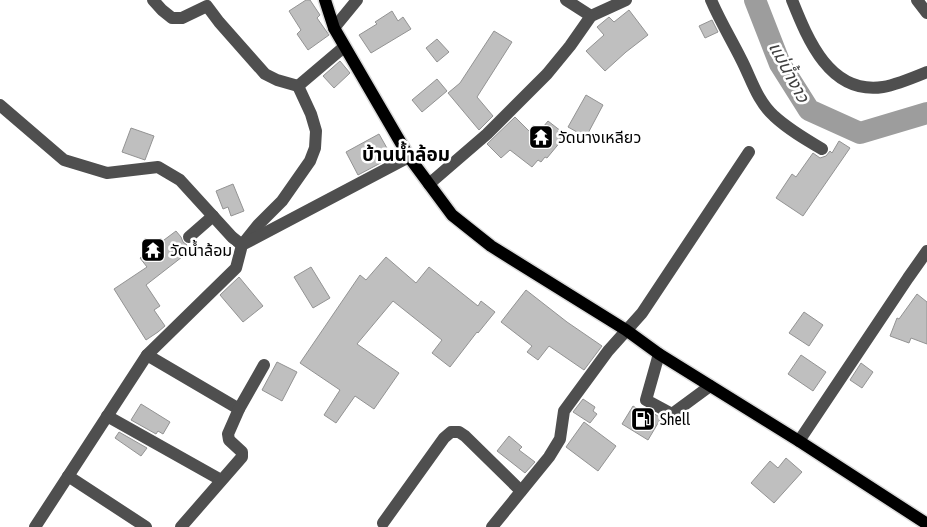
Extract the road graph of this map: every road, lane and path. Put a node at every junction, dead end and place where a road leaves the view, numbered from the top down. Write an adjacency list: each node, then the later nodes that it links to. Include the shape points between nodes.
1 (153, 0): 14 (street, via 172,18 182,18 207,6 265,74)
2 (325, 0): 11 (main road)
3 (358, 0): 11 (street)
4 (566, 0): 10 (street)
5 (626, 0): 10 (street)
6 (712, 0): 16 (street, via 760,100 773,115)
7 (792, 0): 13 (street, via 816,51 831,71 848,82 864,88 884,87)
8 (917, 0): 9 (street)
9 (927, 13)
10 (591, 16): 19 (street, via 547,74 487,134)
11 (334, 28): 12 (main road)
12 (344, 46): 14 (street); 18 (main road)
13 (927, 72)
14 (298, 86): 22 (street, via 316,131 315,148 310,161 282,201)
15 (0, 105): 20 (street, via 64,160 107,173 158,167 180,180)
16 (822, 148)
17 (749, 152): 24 (street, via 642,313)
18 (409, 157): 19 (main road); 22 (street)
19 (429, 184): 24 (main road, via 452,215 491,246)
20 (213, 216): 21 (street); 22 (street)
21 (189, 237)
22 (242, 245): 26 (street, via 236,268)
23 (927, 251): 31 (street)
24 (626, 330): 25 (main road); 34 (street, via 564,411 560,439)
25 (659, 354): 28 (main road); 28 (street, via 646,400 672,414)
26 (147, 355): 29 (street); 30 (street)
27 (264, 365): 29 (street)
28 (710, 386): 31 (main road)
29 (240, 409): 33 (street, via 228,434 243,454)
30 (107, 416): 32 (street); 33 (street)
31 (799, 441): 36 (main road)
32 (68, 476): 37 (street); 38 (street)
33 (221, 480): 39 (street)
34 (521, 491): 35 (street, via 465,436 451,432); 40 (street)
35 (383, 523)
36 (927, 524)
37 (35, 527)
38 (146, 527)
39 (181, 527)
40 (492, 527)

